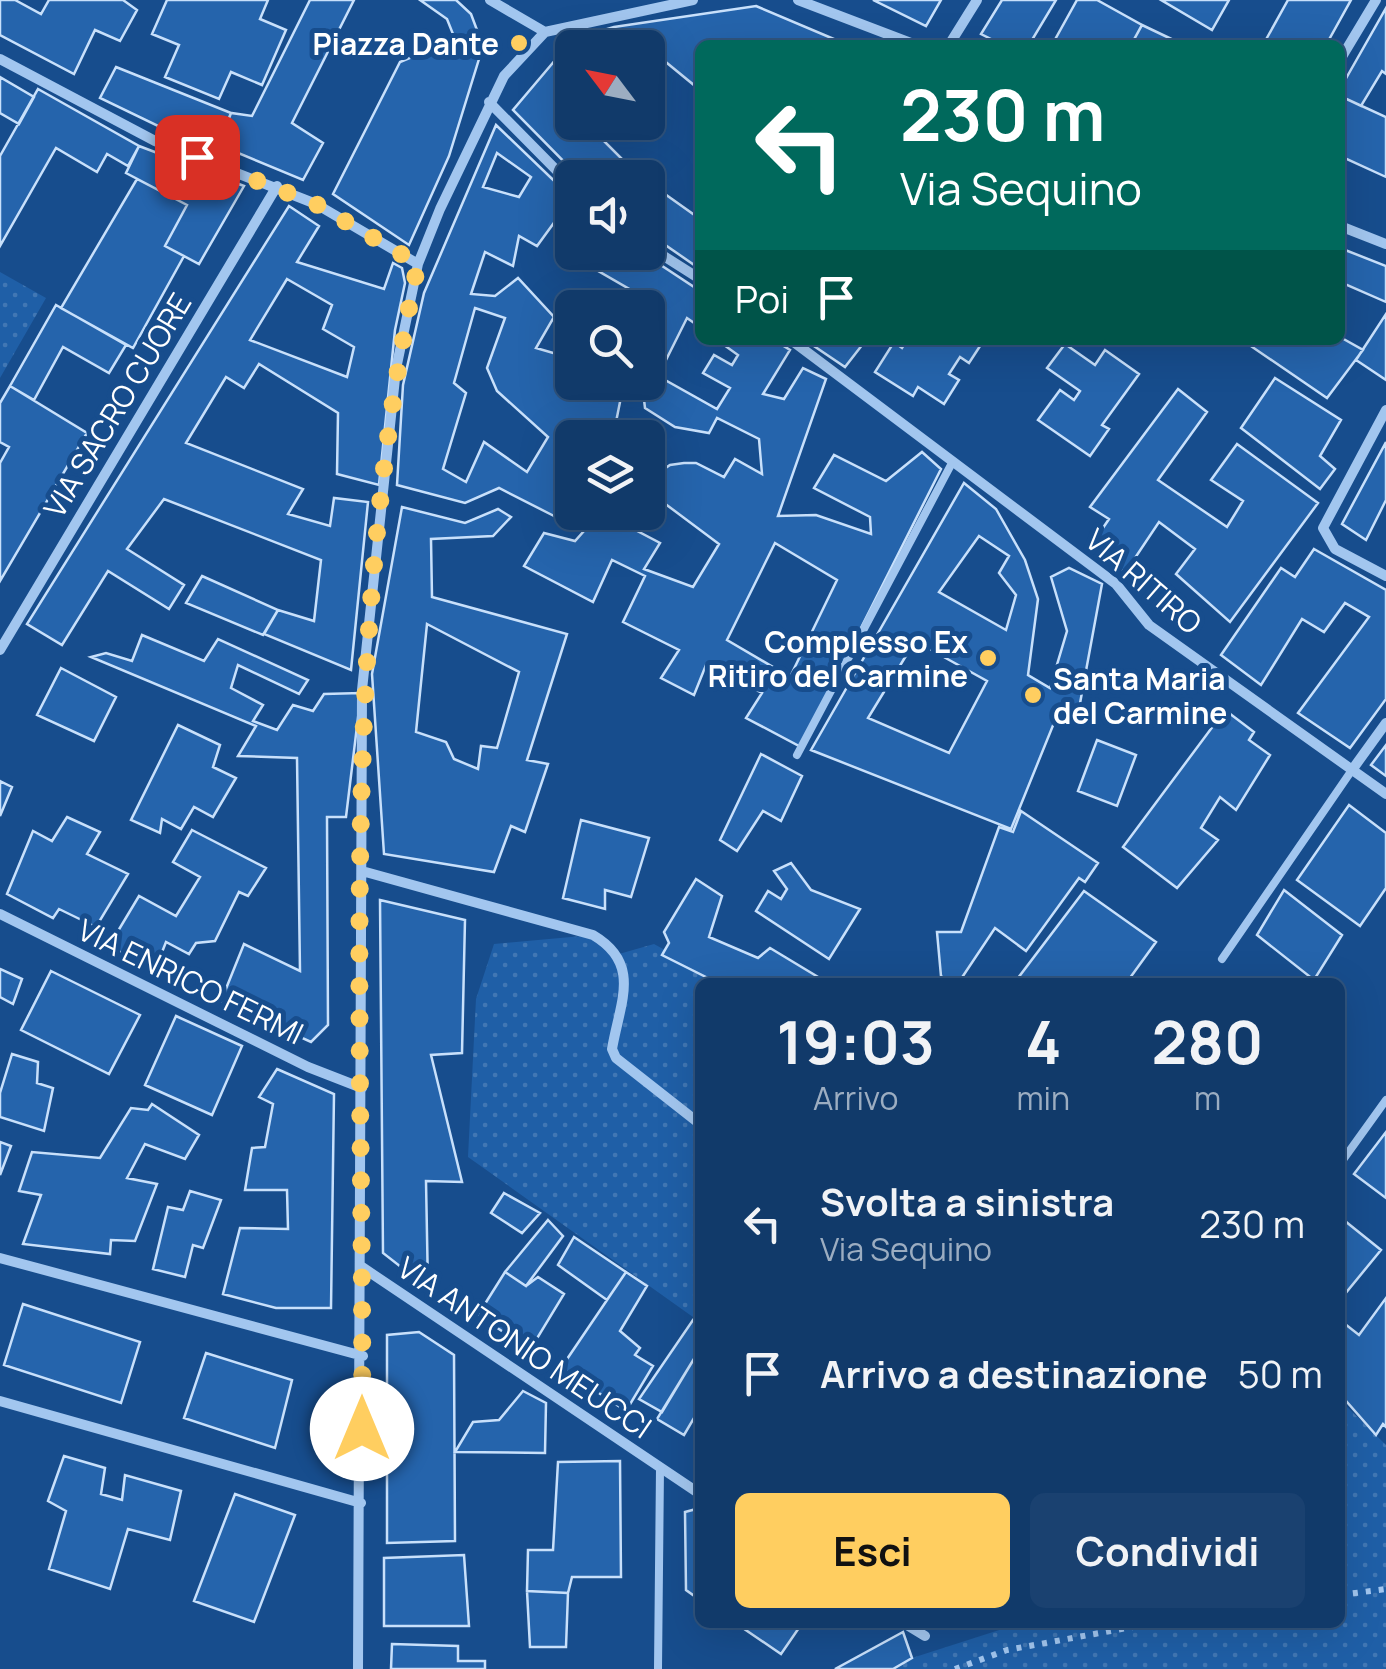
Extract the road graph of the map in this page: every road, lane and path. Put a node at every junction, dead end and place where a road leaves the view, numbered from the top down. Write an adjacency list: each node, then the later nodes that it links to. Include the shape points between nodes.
1 (490, 0): 6 (street)
2 (693, 0): 6 (street)
3 (798, 0): 7 (street)
4 (977, 0): 8 (street)
5 (1376, 0): 9 (street)
6 (545, 32): 11 (street, via 524,50)
7 (903, 40)
8 (952, 40)
9 (1345, 52)
10 (0, 60): 13 (street, via 126,128)
11 (489, 102): 12 (street); 17 (street)
12 (555, 169)
13 (276, 186): 17 (street); 23 (street, VIA SACRO CUORE)
14 (1345, 228): 15 (street)
15 (1386, 244)
16 (665, 257): 18 (street)
17 (418, 264): 28 (street, via 396,369 362,690)
18 (695, 276)
19 (797, 345): 21 (street, VIA RITIRO)
20 (1386, 410): 22 (street, via 1323,528 1336,549)
21 (953, 461): 25 (lane); 26 (street, VIA RITIRO, via 1116,584 1148,625)
22 (1386, 576)
23 (0, 650)
24 (1386, 724): 26 (street)
25 (798, 755)
26 (1352, 770): 27 (street, VIA RITIRO); 30 (lane)
27 (1386, 794)
28 (362, 871): 31 (street); 33 (street, via 607,943 619,954 625,977 616,1058)
29 (0, 914): 31 (street, VIA ENRICO FERMI)
30 (1222, 959)
31 (362, 1088): 36 (street)
32 (1386, 1100): 34 (lane)
33 (695, 1120)
34 (1345, 1157)
35 (0, 1258): 37 (street)
36 (362, 1267): 37 (street); 39 (street, VIA ANTONIO MEUCCI)
37 (362, 1356): 41 (street)
38 (0, 1401): 41 (street)
39 (660, 1468): 40 (street, VIA ANTONIO MEUCCI); 48 (lane, VIA ANTONIO MEUCCI)
40 (695, 1491)
41 (361, 1503): 47 (street)
42 (1386, 1589): 43 (path)
43 (1345, 1595)
44 (911, 1628): 46 (street)
45 (1127, 1628): 49 (path, via 1007,1650)
46 (924, 1636)
47 (358, 1669)
48 (658, 1669)
49 (956, 1669)

